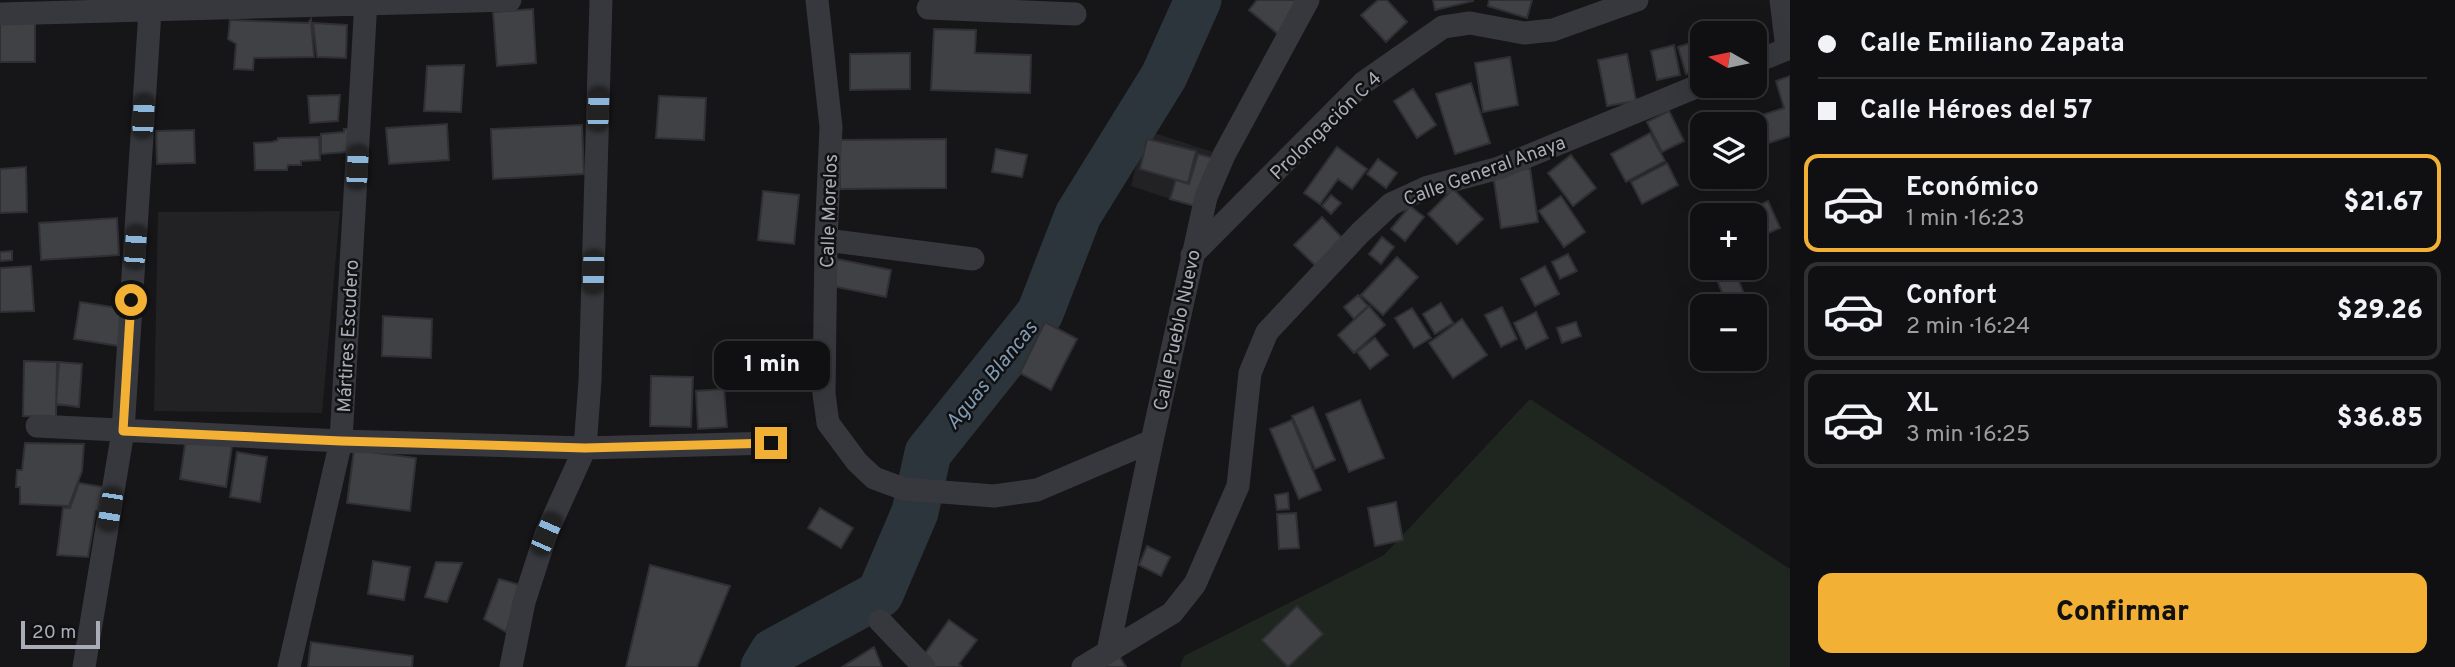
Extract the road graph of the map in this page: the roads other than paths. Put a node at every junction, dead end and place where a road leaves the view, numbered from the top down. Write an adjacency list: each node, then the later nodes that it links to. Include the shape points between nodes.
1 (510, 0): 7 (street)
2 (601, 0): 23 (street)
3 (817, 0): 15 (street, Calle Morelos, via 831,127)
4 (1308, 0): 16 (street, Calle Pueblo Nuevo, via 1224,155 1206,197)
5 (1637, 0): 16 (street, Prolongación C 4, via 1553,30 1524,33 1470,23 1443,27 1363,83)
6 (1781, 0): 13 (street, via 1787,49)
7 (366, 1): 10 (street); 20 (street, Mártires Escudero)
8 (1007, 5): 9 (street); 12 (street)
9 (928, 8)
10 (150, 11): 11 (street); 19 (street)
11 (0, 14)
12 (1075, 14)
13 (1768, 57)
14 (1690, 88): 25 (street, Calle General Anaya, via 1499,168 1428,187 1391,204 1360,233 1267,332 1250,373 1238,486 1195,584 1172,613)
15 (826, 240): 17 (street); 21 (street, Calle Morelos, via 824,394 828,423 874,478 904,489 994,496 1037,490)
16 (1192, 255): 21 (street, Calle Pueblo Nuevo)
17 (974, 259)
18 (37, 426): 19 (street)
19 (123, 431): 20 (street); 26 (street)
20 (341, 441): 23 (street); 27 (street, Mártires Escudero)
21 (1152, 441): 25 (street, Calle Pueblo Nuevo)
22 (771, 443): 23 (street)
23 (585, 448): 28 (street, via 546,534 524,602)
24 (880, 621): 29 (street)
25 (1108, 652): 30 (street)
26 (84, 667)
27 (289, 667)
28 (511, 667)
29 (924, 667)
30 (1083, 667)

